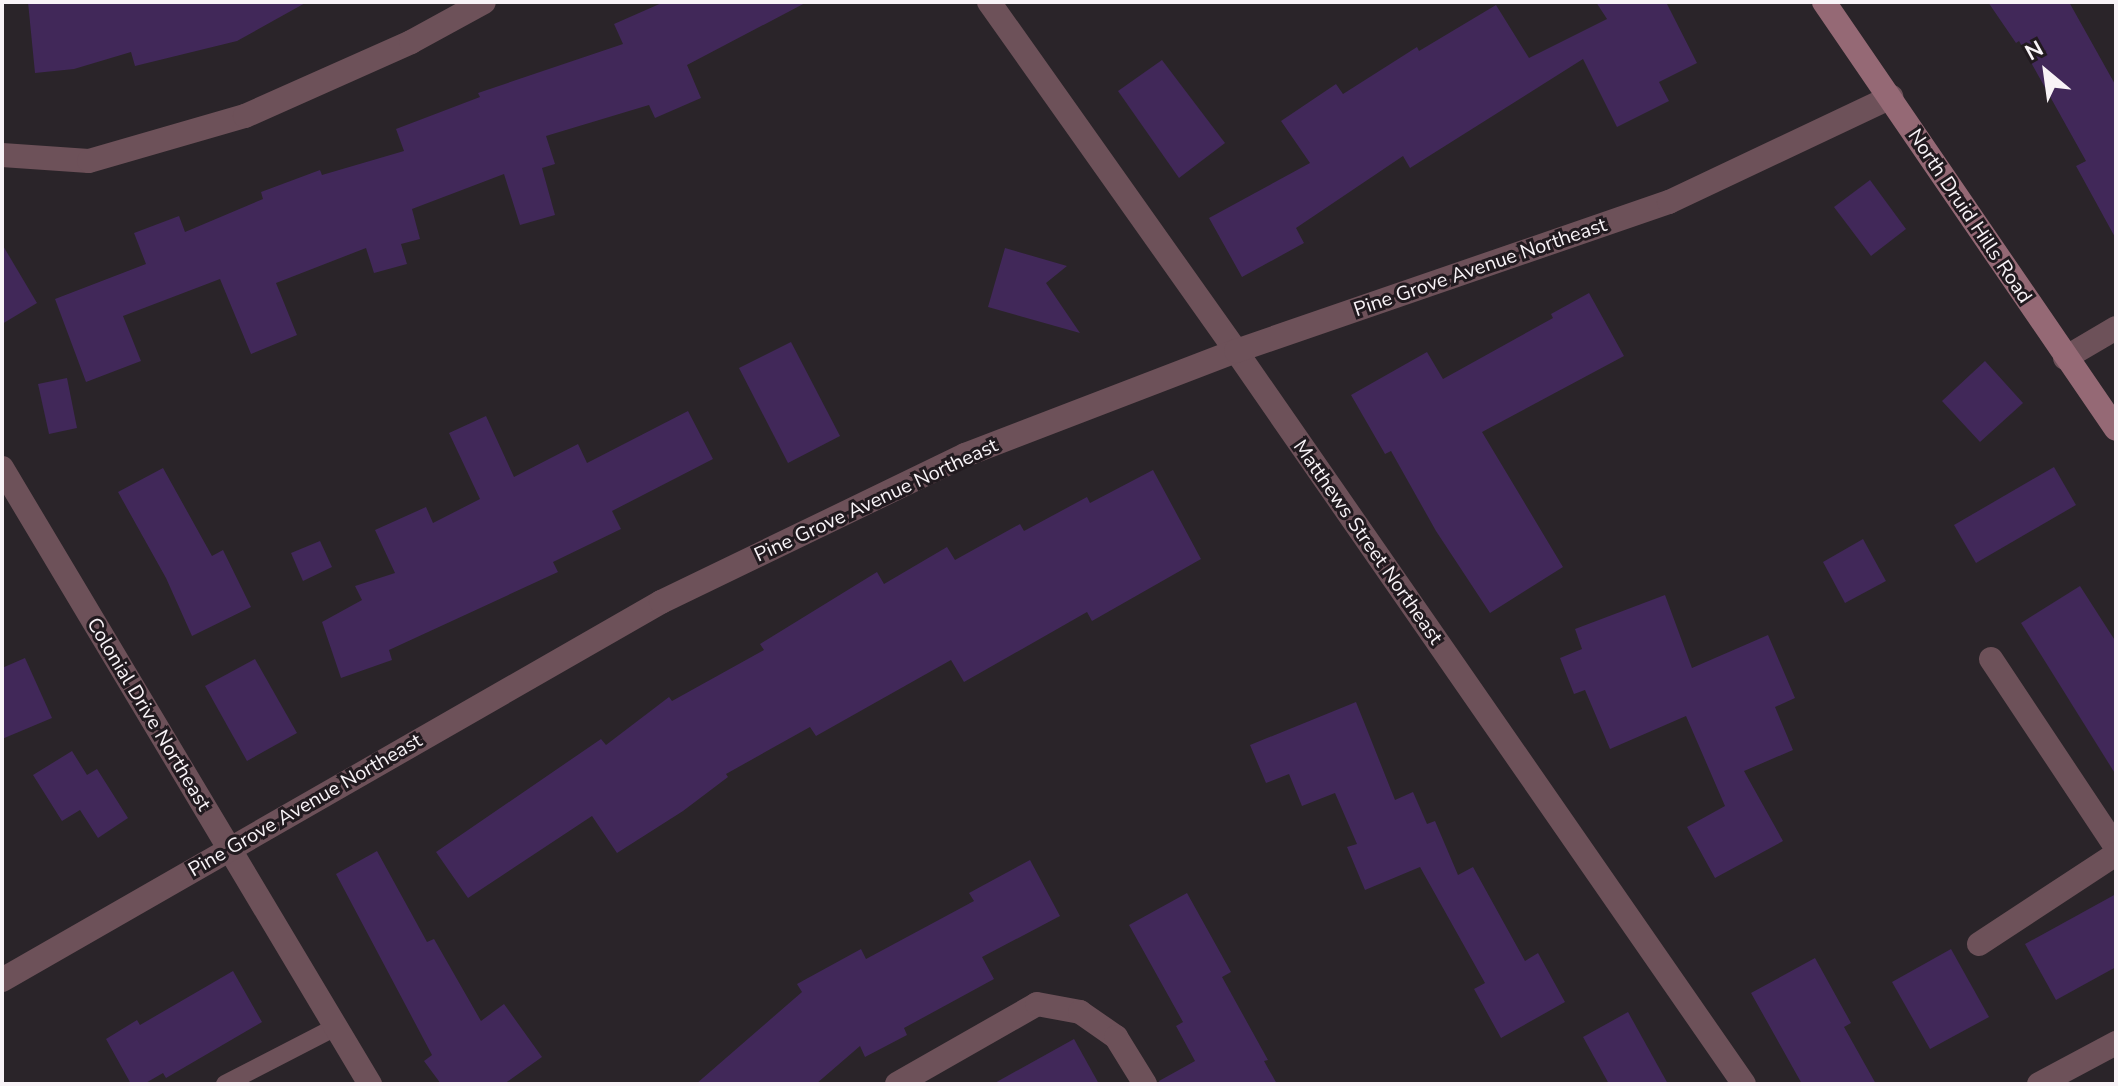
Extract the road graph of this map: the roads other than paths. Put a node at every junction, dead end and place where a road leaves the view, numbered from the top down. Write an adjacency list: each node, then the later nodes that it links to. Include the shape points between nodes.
1 (484, 2): 5 (street, via 411,42 245,116 89,161)
2 (989, 2): 7 (street, Matthews Street Northeast)
3 (1824, 2): 4 (main road, North Druid Hills Road)
4 (1891, 97): 7 (street, Pine Grove Avenue Northeast, via 1669,202); 8 (main road, North Druid Hills Road)
5 (2, 155)
6 (2116, 328): 8 (street)
7 (1236, 351): 13 (street, Pine Grove Avenue Northeast, via 965,455 661,602); 23 (street, Matthews Street Northeast)
8 (2065, 358): 9 (main road, North Druid Hills Road)
9 (2116, 429)
10 (2, 468): 13 (street, Colonial Drive Northeast)
11 (1991, 659): 12 (street)
12 (2116, 847)
13 (228, 848): 16 (street, Pine Grove Avenue Northeast); 17 (street, Colonial Drive Northeast)
14 (2116, 854): 15 (street)
15 (1979, 944)
16 (2, 980)
17 (336, 1027): 19 (lane); 20 (street, Colonial Drive Northeast)
18 (2116, 1043): 24 (street)
19 (225, 1084)
20 (370, 1084)
21 (897, 1084): 22 (street, via 1037,1004 1080,1012 1116,1037)
22 (1145, 1084)
23 (1744, 1084)
24 (2039, 1084)

